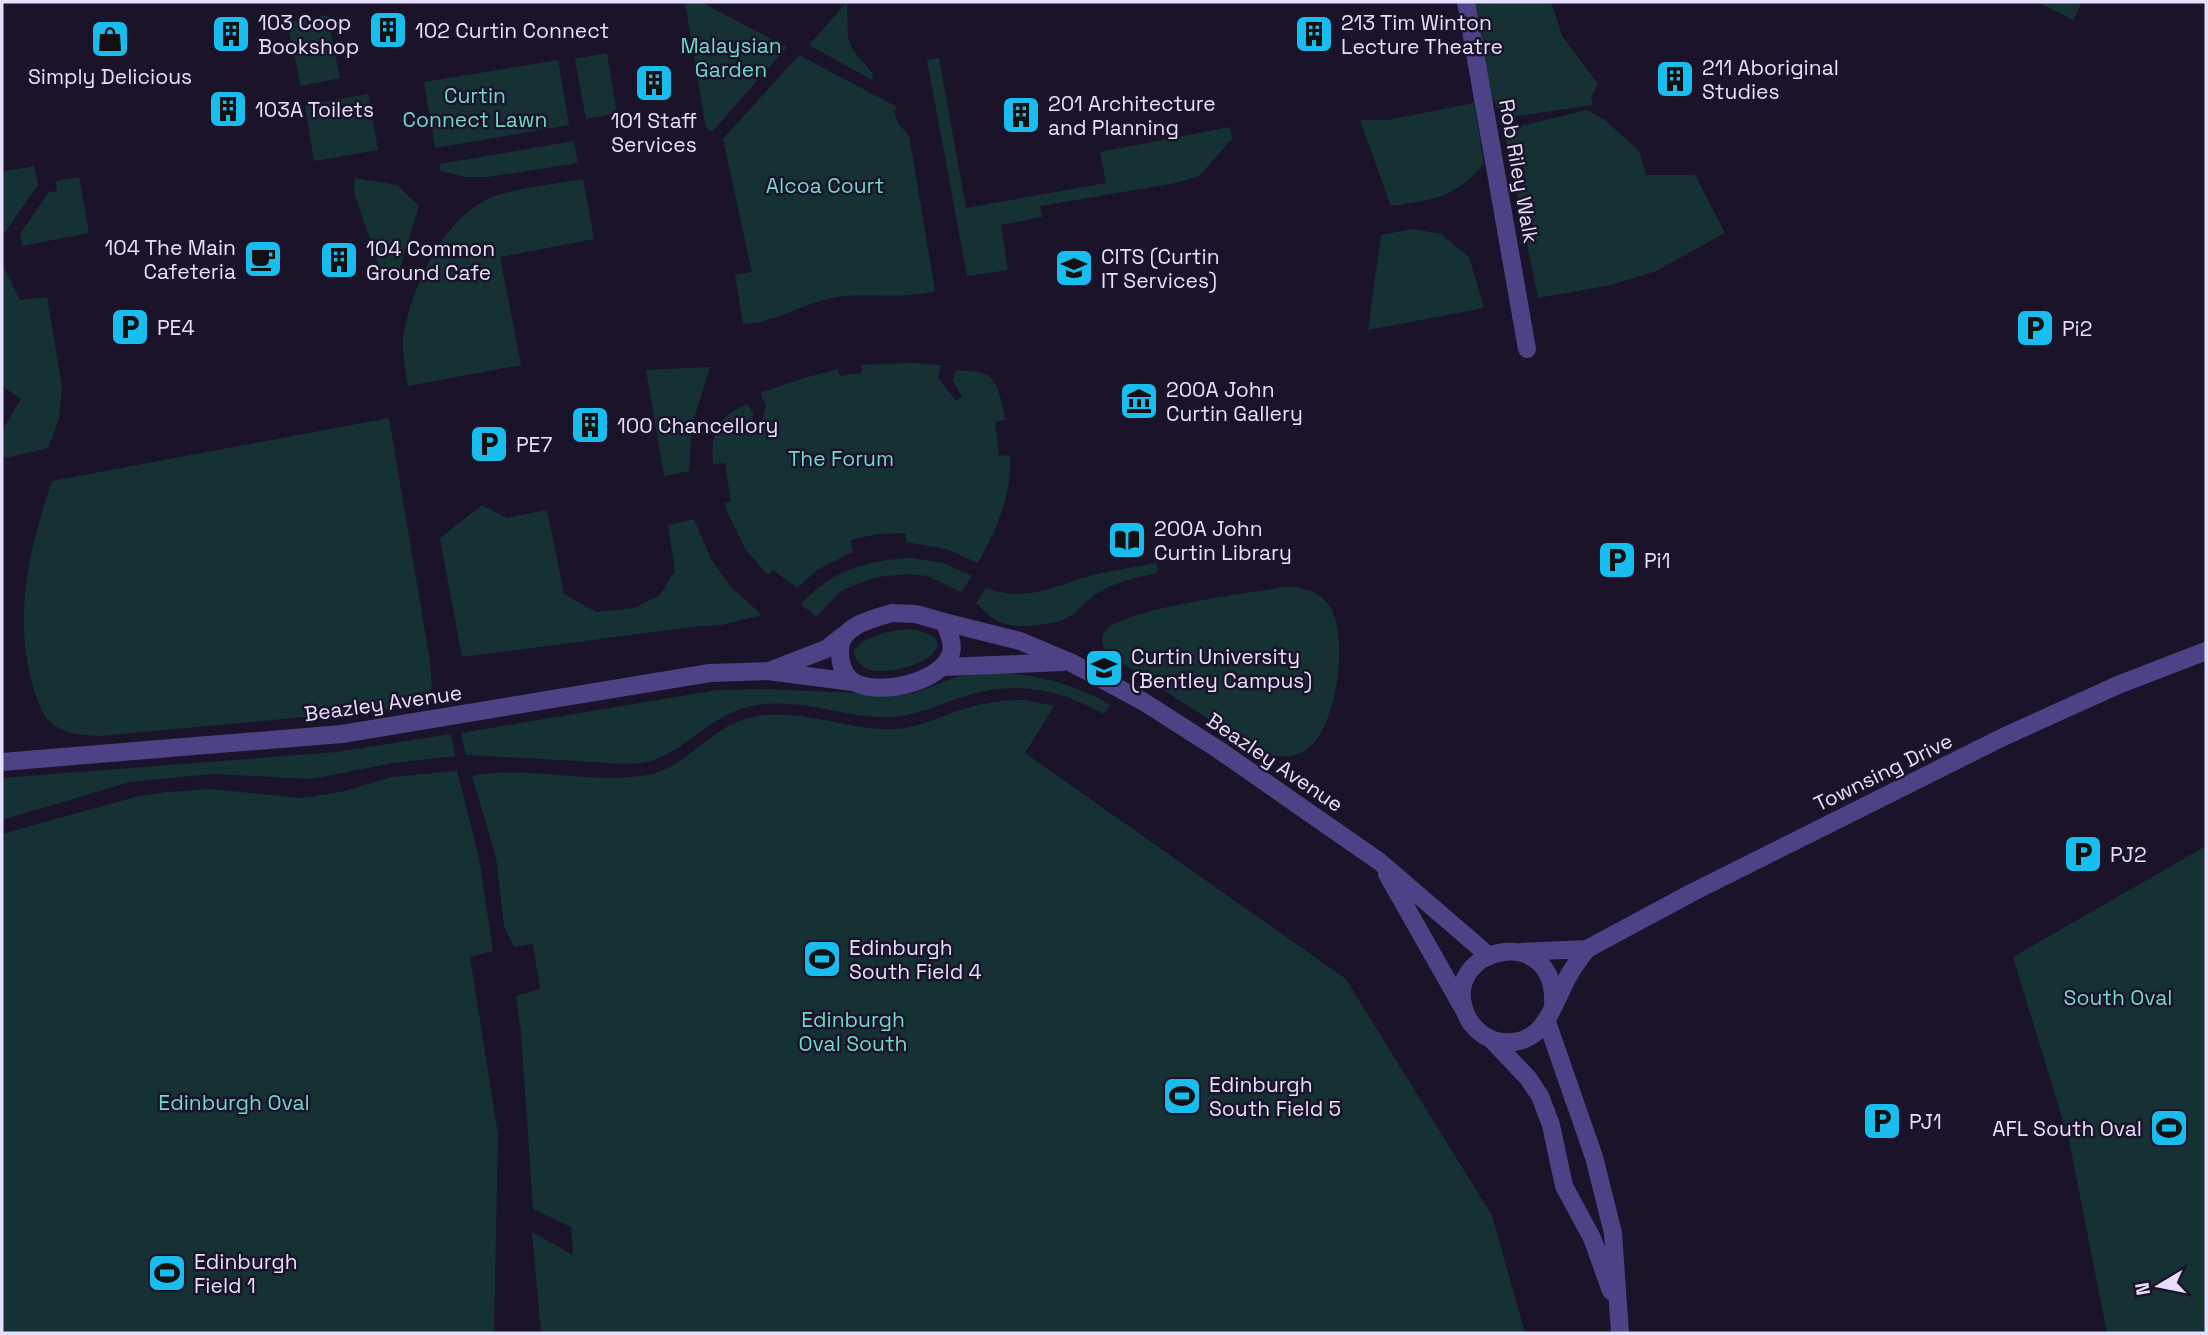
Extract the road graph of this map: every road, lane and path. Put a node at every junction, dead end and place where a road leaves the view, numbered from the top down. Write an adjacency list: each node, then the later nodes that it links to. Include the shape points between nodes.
1 (1466, 2): 2 (street, Rob Riley Walk)
2 (1527, 349)
3 (944, 622): 4 (street, Beazley Avenue, via 892,613); 6 (street, Beazley Avenue, via 1020,641); 7 (street, via 952,651)
4 (845, 635): 8 (street, Beazley Avenue, via 826,649); 9 (street, via 840,659)
5 (2206, 651): 12 (street, Townsing Drive, via 2001,738)
6 (1070, 662): 7 (street, Beazley Avenue); 11 (street, Beazley Avenue, via 1219,750)
7 (944, 667): 9 (street, Beazley Avenue, via 906,685 878,687)
8 (768, 671): 9 (street, Beazley Avenue); 10 (street, Beazley Avenue, via 684,677 342,734)
9 (853, 682)
10 (2, 762)
11 (1380, 862): 14 (street, Beazley Avenue); 15 (street, Beazley Avenue)
12 (1587, 948): 13 (street, Townsing Drive); 16 (street, Townsing Drive)
13 (1521, 952): 14 (street); 16 (street, via 1534,958 1552,980)
14 (1488, 955): 15 (street, via 1468,973 1462,999)
15 (1465, 1012): 17 (street, via 1471,1024)
16 (1550, 1014): 17 (street, via 1536,1033 1522,1041); 18 (street, via 1612,1233)
17 (1491, 1039): 18 (street, via 1540,1096 1564,1186 1592,1238)
18 (1618, 1311): 19 (street)
19 (1619, 1333)

